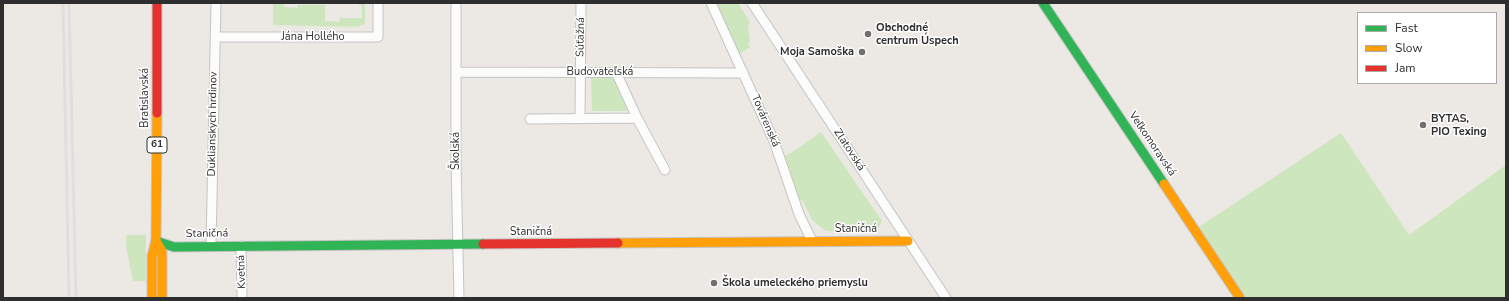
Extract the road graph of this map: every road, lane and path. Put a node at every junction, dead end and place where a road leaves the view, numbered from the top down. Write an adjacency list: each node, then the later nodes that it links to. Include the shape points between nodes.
1 (157, 3): 19 (street, Bratislavská / 61)
2 (216, 3): 9 (street, Duklianskych hrdinov)
3 (378, 3): 9 (street, Jána Hollého, via 378,37)
4 (456, 3): 10 (street, Školská)
5 (581, 3): 11 (street, Súťažná)
6 (711, 3): 13 (street, Továrenská)
7 (752, 3): 18 (street, Zlatovská)
8 (1044, 3): 29 (street, Veľkomoravská)
9 (215, 37): 22 (street, Duklianskych hrdinov)
10 (456, 72): 11 (street, Budovateľská); 21 (street, Školská)
11 (581, 72): 12 (street, Budovateľská); 16 (street, Súťažná)
12 (616, 72): 13 (street, Budovateľská); 14 (street)
13 (744, 72): 20 (street, Továrenská, via 774,141 799,214)
14 (637, 118): 16 (street); 17 (street)
15 (530, 119): 16 (street)
16 (580, 119)
17 (665, 170)
18 (908, 240): 20 (street, Staničná); 28 (street, Zlatovská)
19 (156, 241): 22 (street, Staničná, via 174,247); 24 (street, Bratislavská / 61, via 152,256); 25 (street, Bratislavská / 61, via 162,251)
20 (812, 241): 21 (street, Staničná)
21 (458, 244): 23 (street, Staničná); 27 (street, Školská)
22 (211, 246): 23 (street, Staničná)
23 (241, 246): 26 (street, Kvetná)
24 (152, 298)
25 (162, 298)
26 (242, 298)
27 (459, 298)
28 (946, 298)
29 (1240, 298)

